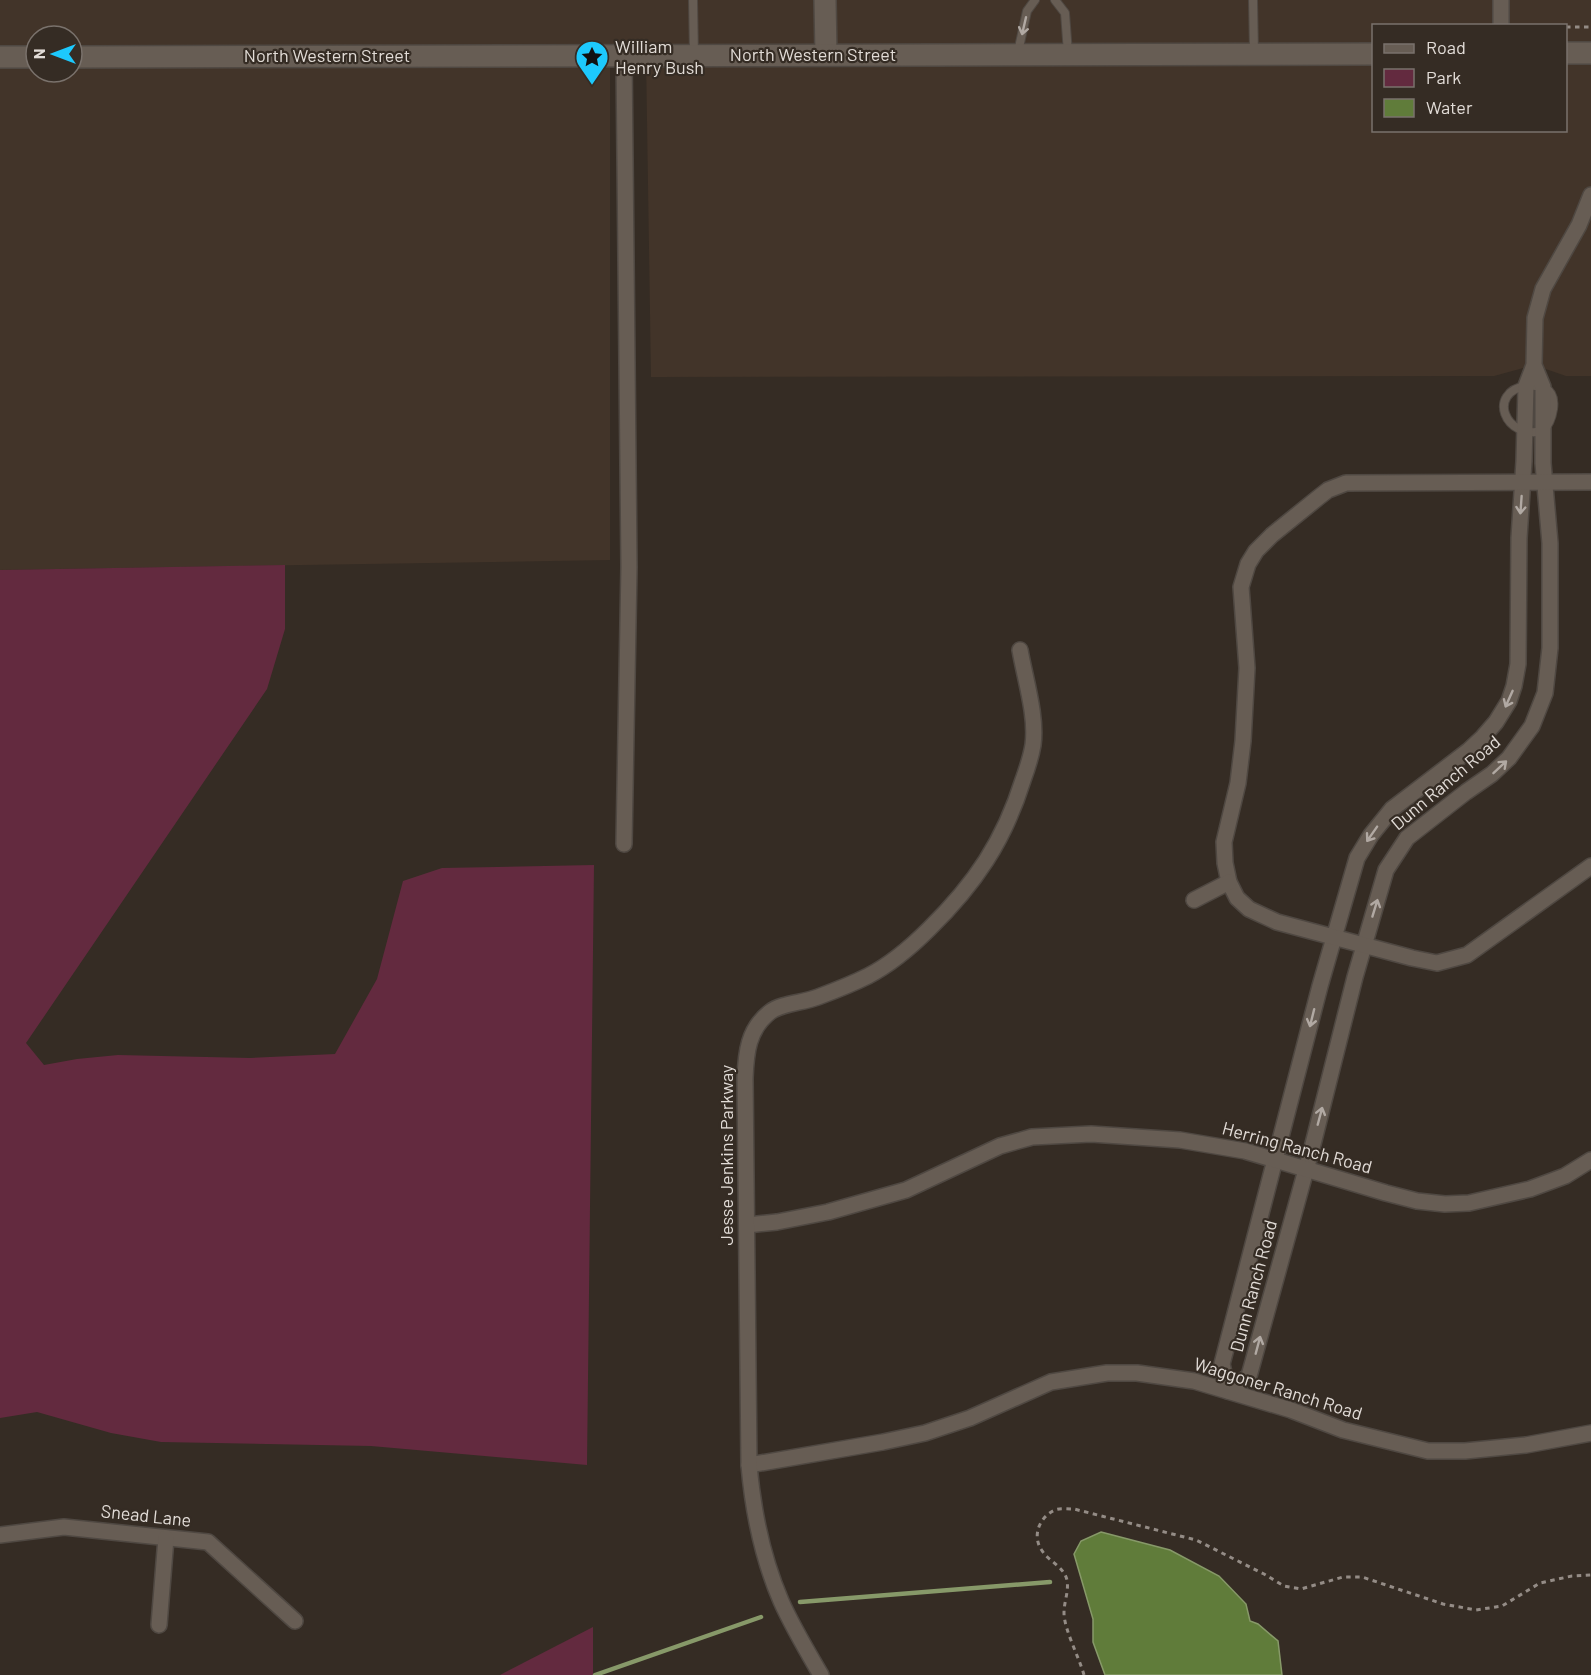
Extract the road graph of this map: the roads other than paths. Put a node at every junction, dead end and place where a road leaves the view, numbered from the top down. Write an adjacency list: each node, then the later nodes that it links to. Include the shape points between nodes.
1 (693, 0): 16 (lane)
2 (825, 0): 10 (main road)
3 (1035, 0): 14 (lane, one-way to 14, via 1027,11)
4 (1055, 0): 11 (lane, via 1065,13)
5 (1253, 0): 12 (lane)
6 (1501, 0): 7 (street)
7 (1501, 24)
8 (1567, 53): 9 (main road)
9 (1591, 53)
10 (826, 54): 14 (main road, North Western Street); 16 (main road, North Western Street)
11 (1068, 54): 12 (main road, North Western Street); 14 (main road, North Western Street)
12 (1254, 54): 13 (main road, North Western Street)
13 (1372, 54)
14 (1017, 55)
15 (624, 56): 16 (main road, North Western Street); 19 (main road, North Western Street); 30 (street, via 629,555)
16 (694, 56)
17 (0, 57): 18 (main road)
18 (24, 57)
19 (84, 57)
20 (1591, 195): 21 (street, Dunn Ranch Road, via 1538,303)
21 (1534, 364): 22 (street, Dunn Ranch Road); 23 (street, Dunn Ranch Road)
22 (1526, 386): 23 (lane); 25 (street, Dunn Ranch Road)
23 (1543, 387): 24 (street, Dunn Ranch Road)
24 (1543, 431): 25 (lane); 27 (street, Dunn Ranch Road)
25 (1525, 432): 26 (street, Dunn Ranch Road)
26 (1523, 482): 27 (street); 32 (street, via 1346,483 1328,490 1256,551 1241,587 1247,668 1240,762 1224,842); 34 (street, Dunn Ranch Road, one-way to 34, via 1518,664 1509,701 1496,722 1468,752 1392,809 1371,835 1357,858)
27 (1545, 482): 28 (street); 35 (street, Dunn Ranch Road, one-way to 27, via 1386,870 1407,838 1509,758 1524,741 1540,708 1550,648 1550,543)
28 (1591, 482)
29 (1020, 650): 39 (street, Jesse Jenkins Parkway, via 1032,714 1033,746 1019,794 991,856 957,902 905,951 869,975 818,997 771,1011 749,1040)
30 (624, 844)
31 (1591, 866): 35 (street, via 1460,958 1426,962)
32 (1229, 882): 33 (street); 34 (street, via 1237,898 1263,917)
33 (1194, 900)
34 (1333, 937): 35 (street); 36 (street, Dunn Ranch Road, one-way to 36)
35 (1356, 943): 38 (street, Dunn Ranch Road, one-way to 35)
36 (1275, 1160): 38 (street, Herring Ranch Road); 39 (street, Herring Ranch Road, via 1180,1140 1092,1134 1032,1137 1000,1146 906,1191 828,1212); 40 (street, Dunn Ranch Road, via 1222,1364)
37 (1591, 1160): 38 (street, Herring Ranch Road, via 1565,1176 1530,1189 1469,1203 1445,1204 1406,1198)
38 (1306, 1168): 40 (street, Dunn Ranch Road, one-way to 38, via 1249,1376)
39 (747, 1225): 42 (street, Jesse Jenkins Parkway)
40 (1228, 1391): 41 (street, Waggoner Ranch Road, via 1353,1433 1428,1451 1526,1445); 42 (street, Waggoner Ranch Road, via 1194,1381 1137,1373 1087,1375 1051,1382 970,1418 925,1432)
41 (1591, 1433)
42 (749, 1465): 47 (street, Jesse Jenkins Parkway, via 765,1558 782,1603)
43 (0, 1535): 44 (street, Snead Lane, via 64,1527)
44 (166, 1538): 45 (street, Snead Lane, via 208,1542); 46 (street)
45 (295, 1621)
46 (159, 1625)
47 (821, 1675)

